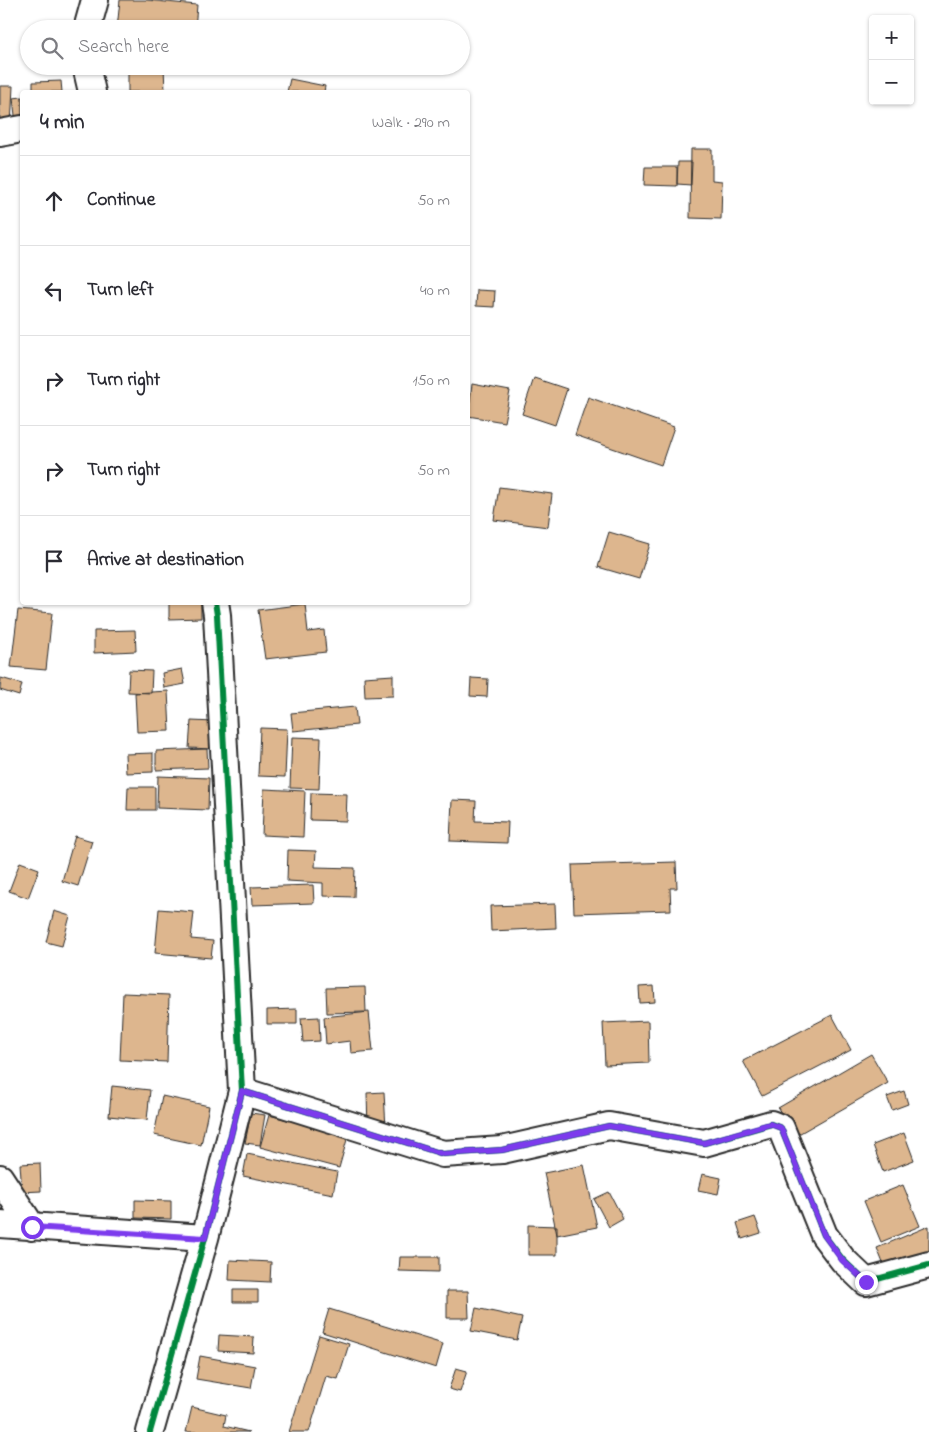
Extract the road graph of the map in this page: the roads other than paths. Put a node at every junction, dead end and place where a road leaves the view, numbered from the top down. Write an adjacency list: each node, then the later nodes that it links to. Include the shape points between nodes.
1 (94, 0): 2 (street)
2 (89, 20)
3 (88, 75): 4 (street)
4 (92, 90)
5 (20, 129): 6 (street)
6 (0, 133)
7 (215, 605): 8 (street)
8 (242, 1091): 12 (street); 13 (street, via 443,1154 502,1150 609,1126 704,1143 770,1124 781,1128 824,1235 842,1260 866,1282)
9 (0, 1178): 11 (street)
10 (0, 1224): 11 (street)
11 (32, 1227): 12 (street)
12 (205, 1238): 14 (street)
13 (929, 1265)
14 (150, 1432)

